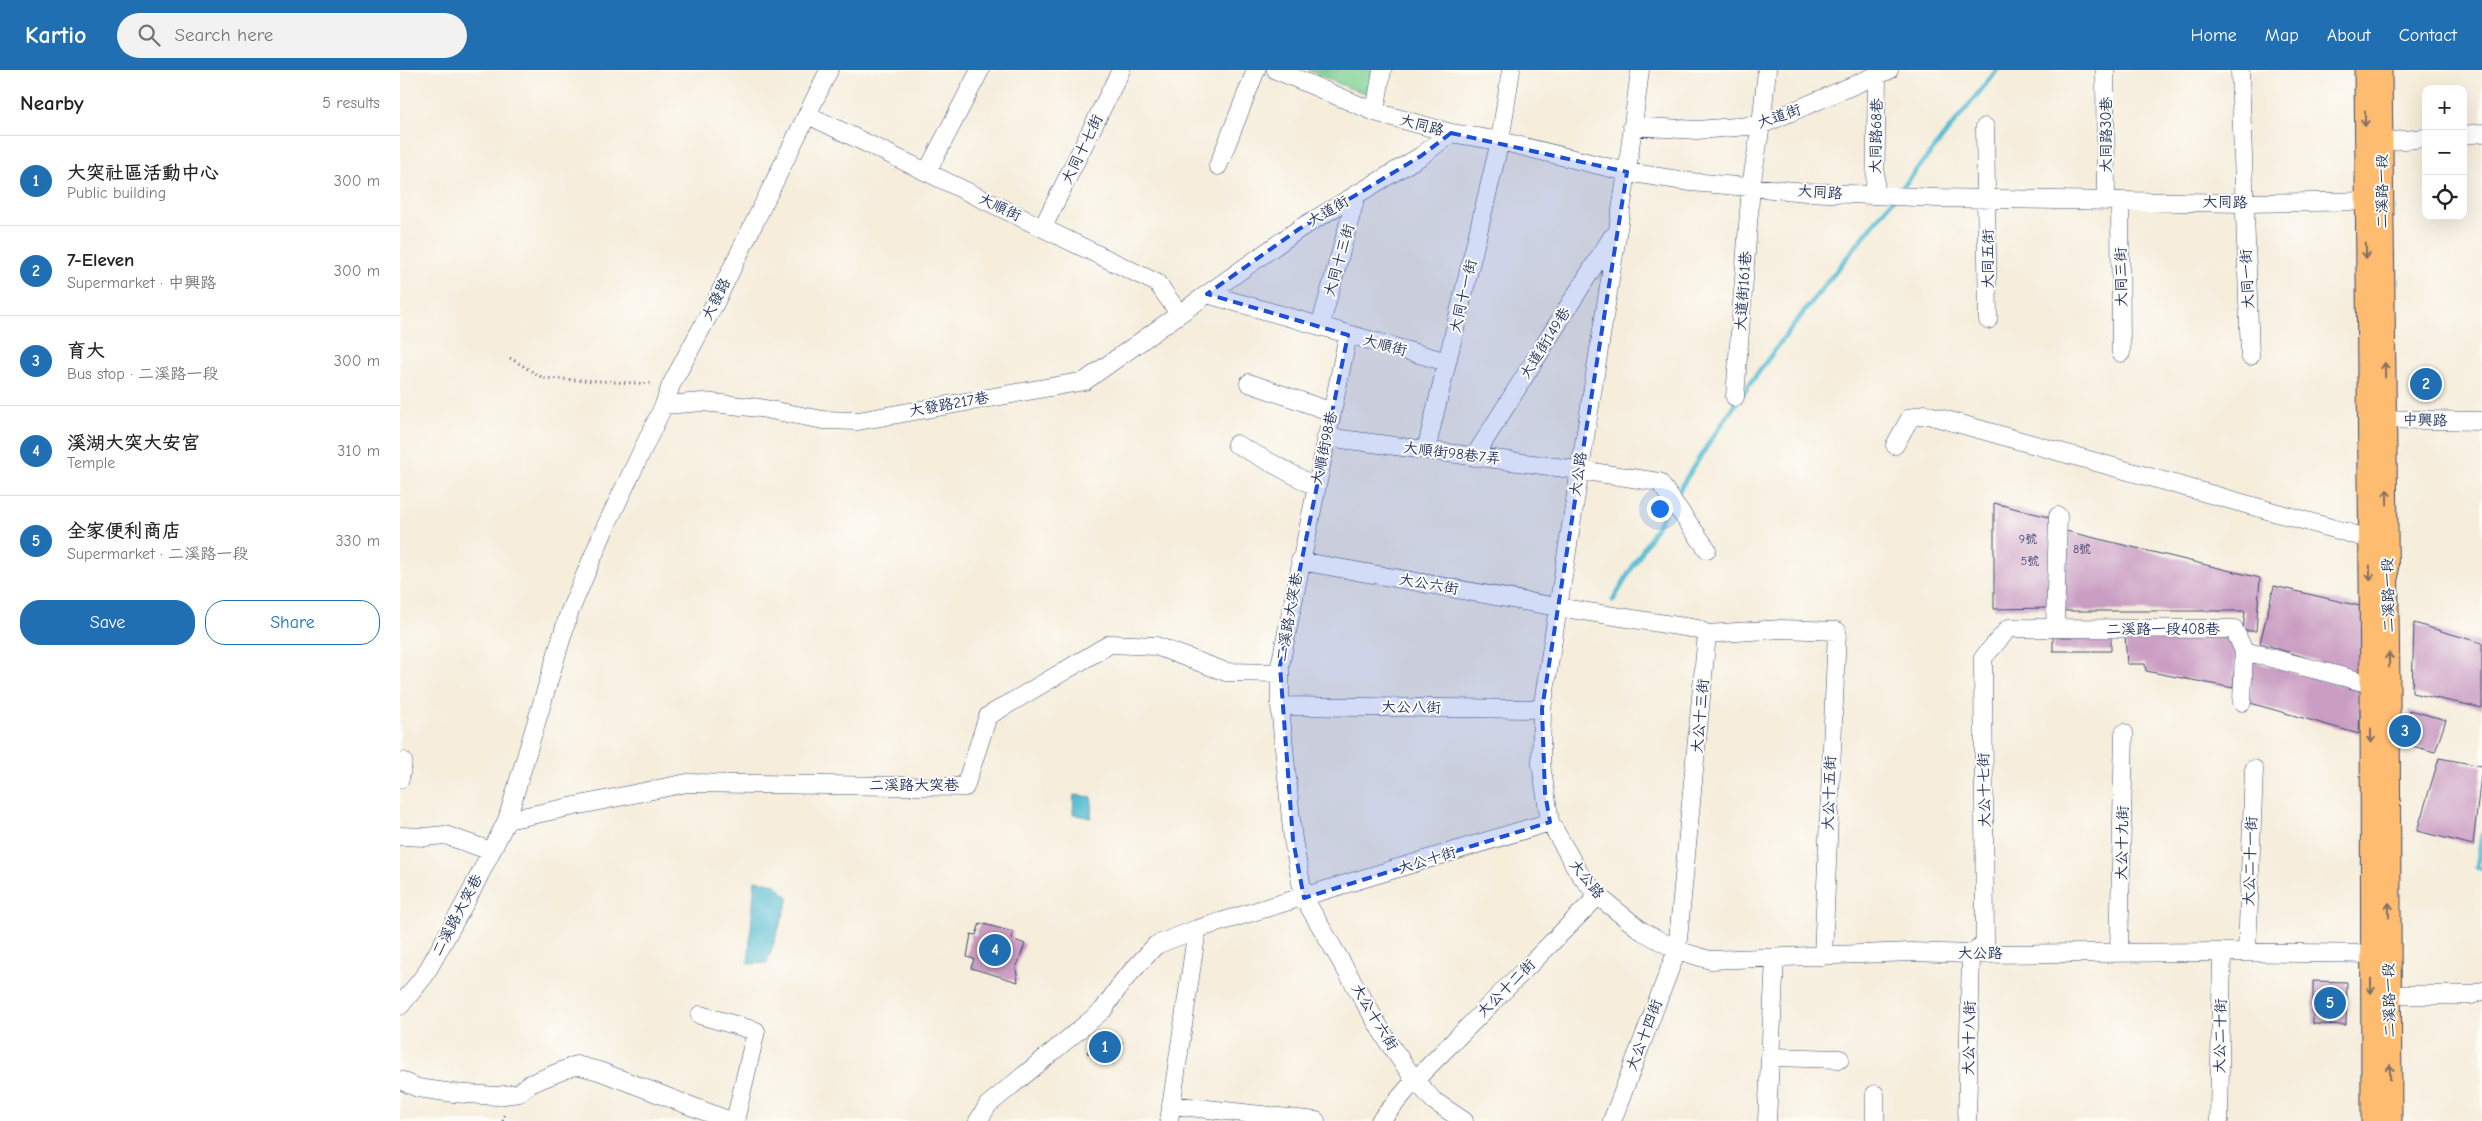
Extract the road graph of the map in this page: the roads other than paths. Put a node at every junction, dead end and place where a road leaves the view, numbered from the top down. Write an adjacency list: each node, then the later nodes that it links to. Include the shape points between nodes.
1 (829, 70): 16 (street, 大發路)
2 (980, 70): 27 (street)
3 (1121, 70): 36 (street, 大同十七街)
4 (1256, 70): 26 (street)
5 (1276, 70): 15 (street, 大同路)
6 (1382, 70): 15 (street)
7 (1511, 70): 24 (street, 大同十一街)
8 (1640, 70): 18 (street, 大公路)
9 (1767, 70): 17 (street, 大道街161巷)
10 (2105, 70): 33 (street, 大同路30巷)
11 (2240, 70): 35 (street, 大同一街)
12 (2365, 70): 25 (main road, 二溪路一段, one-way to 25)
13 (2382, 70): 25 (main road, 二溪路一段)
14 (1883, 73): 17 (street, 大道街); 31 (street, 大同路68巷)
15 (1375, 112): 20 (street, 大同路)
16 (808, 115): 27 (street, 大順街); 48 (street, 大發路)
17 (1761, 125): 18 (street, 大道街, via 1697,130); 29 (street, 大道街161巷)
18 (1632, 126): 28 (street, 大公路)
19 (1984, 127): 32 (street, 大同五街)
20 (1451, 133): 24 (street, 大同路); 30 (street, 大道街, via 1421,156)
21 (2482, 133): 22 (street)
22 (2467, 135)
23 (2422, 138): 25 (street)
24 (1500, 141): 28 (street, 大同路); 45 (street, 大同十一街)
25 (2374, 143): 34 (main road, 二溪路一段)
26 (1218, 166)
27 (927, 172): 36 (street, 大順街)
28 (1627, 172): 29 (street, 大同路, via 1691,182); 37 (street, 大公路)
29 (1751, 186): 31 (street, 大同路); 47 (street, 大道街161巷)
30 (1357, 193): 38 (street, 大道街, via 1299,229); 41 (street, 大同十三街)
31 (1881, 196): 32 (street, 大同路)
32 (1987, 199): 33 (street, 大同路); 40 (street, 大同五街)
33 (2113, 201): 35 (street, 大同路); 43 (street, 大同三街)
34 (2373, 202): 35 (street, 大同路); 50 (main road, 二溪路一段)
35 (2243, 203): 44 (street, 大同一街)
36 (1043, 227): 39 (street, 大順街, via 1157,284)
37 (1616, 229): 56 (street, 大道街149巷); 57 (street, 大公路)
38 (1207, 294): 39 (street, 大發路217巷); 41 (street, 大順街)
39 (1179, 313): 48 (street, 大發路217巷, via 1085,380 858,421 823,420 760,408 703,402)
40 (1988, 320)
41 (1320, 327): 42 (street, 大順街)
42 (1348, 335): 45 (street, 大順街); 49 (street, 大順街98巷)
43 (2122, 353)
44 (2250, 356)
45 (1447, 362): 55 (street, 大同十一街)
46 (1249, 383): 49 (street)
47 (1735, 397)
48 (664, 405): 60 (street, 大發路)
49 (1332, 412): 52 (street, 大順街98巷)
50 (2377, 419): 51 (street, 中興路); 61 (main road, 二溪路一段); 70 (main road, 二溪路一段, one-way to 50)
51 (2482, 421)
52 (1326, 437): 55 (street, 大順街98巷7弄); 58 (street, 大順街98巷)
53 (1236, 444): 58 (street)
54 (1896, 445): 61 (street, via 1910,418 1925,414)
55 (1426, 450): 56 (street, 大順街98巷7弄)
56 (1474, 456): 57 (street, 大順街98巷7弄)
57 (1579, 470): 62 (street, 大順街98巷7弄, via 1659,482); 64 (street, 大公路)
58 (1316, 487): 63 (street, 大順街98巷)
59 (2058, 516): 66 (street)
60 (605, 528): 78 (street, 二溪路大突巷, via 569,613)
61 (2370, 539): 70 (main road, 二溪路一段, one-way to 70)
62 (1707, 549)
63 (1300, 561): 64 (street, 大公六街); 69 (street, 二溪路大突巷)
64 (1557, 608): 67 (street, via 1697,629); 73 (street, 大公路)
65 (2009, 628): 66 (street, 二溪路一段408巷); 89 (street, 大公十七街, via 1983,658 1985,943)
66 (2055, 628): 68 (street, 二溪路一段408巷, via 2234,629)
67 (1707, 634): 85 (street, 大公十三街); 91 (street, 大公十五街, via 1781,629 1837,631)
68 (2244, 651): 70 (street); 71 (street)
69 (1280, 673): 72 (street, 二溪路大突巷); 78 (street, 二溪路大突巷, via 1226,672 1156,646 1110,644 988,716 965,787 687,784)
70 (2380, 685): 90 (main road, 二溪路一段)
71 (2242, 702)
72 (1280, 706): 73 (street, 大公八街); 83 (street, 二溪路大突巷, via 1293,840)
73 (1542, 709): 79 (street, 大公路, via 1541,764)
74 (2124, 733): 88 (street, 大公十九街)
75 (403, 761): 77 (street)
76 (2254, 769): 87 (street, 大公二十一街)
77 (400, 779)
78 (506, 820): 81 (street, 二溪路大突巷)
79 (1550, 822): 82 (street, 大公路, via 1579,873); 83 (street, 大公十街)
80 (400, 836): 81 (street, via 445,835)
81 (491, 851): 95 (street, 二溪路大突巷, via 425,976)
82 (1598, 896): 85 (street, 大公路, via 1642,931); 100 (street, 大公十二街)
83 (1304, 898): 84 (street, 大公十街); 100 (street, 大公十六街, via 1388,1042)
84 (1197, 929): 102 (street); 105 (street, via 1156,944 1123,981 1103,1010 988,1105)
85 (1677, 950): 92 (street, 大公路, via 1710,960); 109 (street, 大公十四街)
86 (2222, 952): 87 (street, 大公路); 88 (street, 大公路); 113 (street, 大公二十街)
87 (2247, 952): 90 (street, 大公路)
88 (2119, 953): 89 (street, 大公路)
89 (1971, 954): 91 (street, 大公路, via 1911,952); 112 (street, 大公十八街)
90 (2380, 954): 94 (main road, 二溪路一段); 114 (main road, 二溪路一段, one-way to 114)
91 (1823, 956): 92 (street, 大公路)
92 (1775, 959): 97 (street)
93 (2482, 991): 94 (street, via 2470,995)
94 (2389, 995): 115 (main road, 二溪路一段, one-way to 94)
95 (400, 1006)
96 (700, 1015): 104 (street, via 756,1032)
97 (1770, 1058): 98 (street); 110 (street)
98 (1840, 1060)
99 (400, 1080): 103 (street, via 418,1088 452,1094 497,1096 519,1093 530,1084 576,1065)
100 (1415, 1080): 107 (street, 大公十二街); 108 (street, 大公十六街, via 1434,1101)
101 (1875, 1094): 111 (street)
102 (1170, 1113): 106 (street)
103 (730, 1121)
104 (735, 1121)
105 (978, 1121)
106 (1316, 1121)
107 (1380, 1121)
108 (1464, 1121)
109 (1612, 1121)
110 (1767, 1121)
111 (1875, 1121)
112 (1967, 1121)
113 (2218, 1121)
114 (2372, 1121)
115 (2391, 1121)

